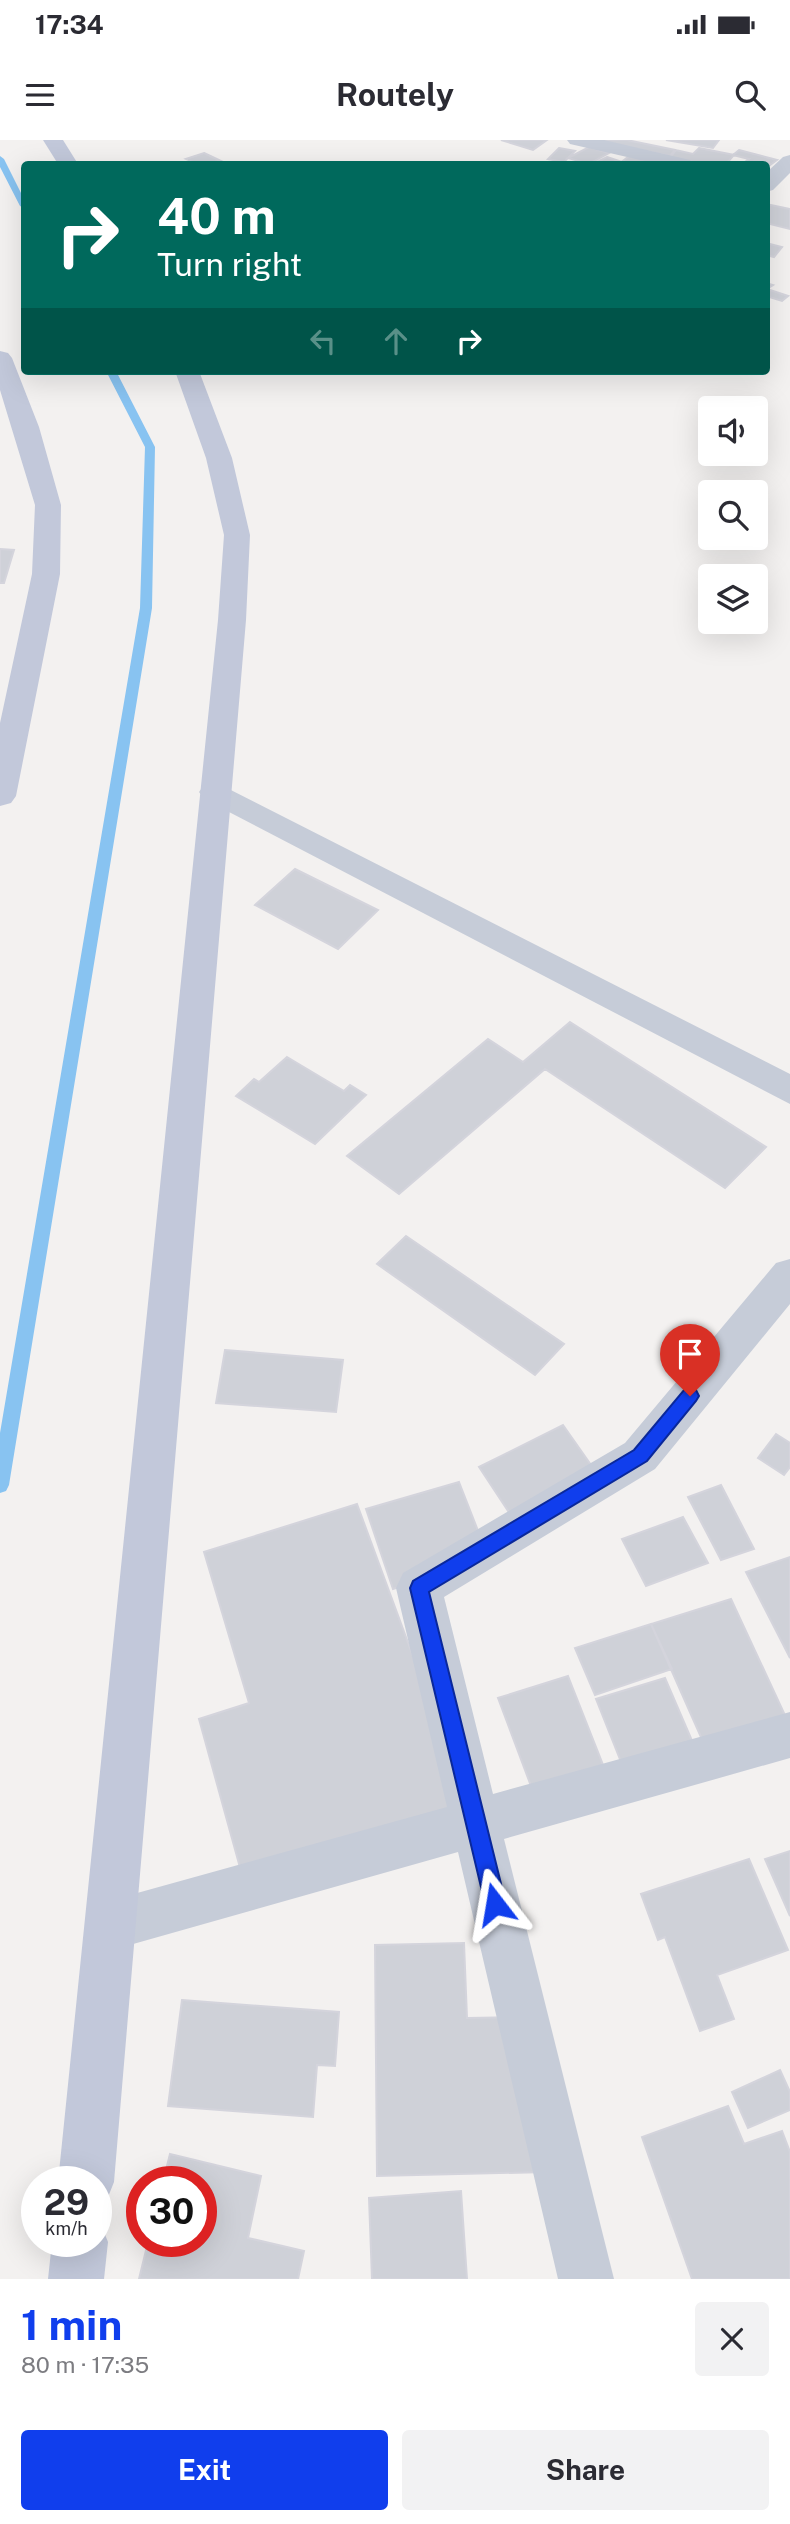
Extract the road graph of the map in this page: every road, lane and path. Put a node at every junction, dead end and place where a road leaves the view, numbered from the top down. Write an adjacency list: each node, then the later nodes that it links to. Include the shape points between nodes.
1 (53, 140): 3 (street)
2 (577, 140): 4 (street)
3 (66, 161)
4 (670, 161)
5 (790, 161): 6 (street)
6 (770, 181)
7 (0, 358): 10 (street, via 48,505 46,574)
8 (188, 375): 9 (street, via 219,458 237,535)
9 (215, 792): 11 (street); 15 (street)
10 (0, 796)
11 (790, 1090)
12 (790, 1275): 14 (street, via 640,1456 419,1588)
13 (790, 1735): 14 (street)
14 (476, 1823): 15 (street); 19 (street)
15 (112, 1925): 16 (street)
16 (88, 2166)
17 (78, 2257): 18 (street)
18 (76, 2279)
19 (586, 2279)

